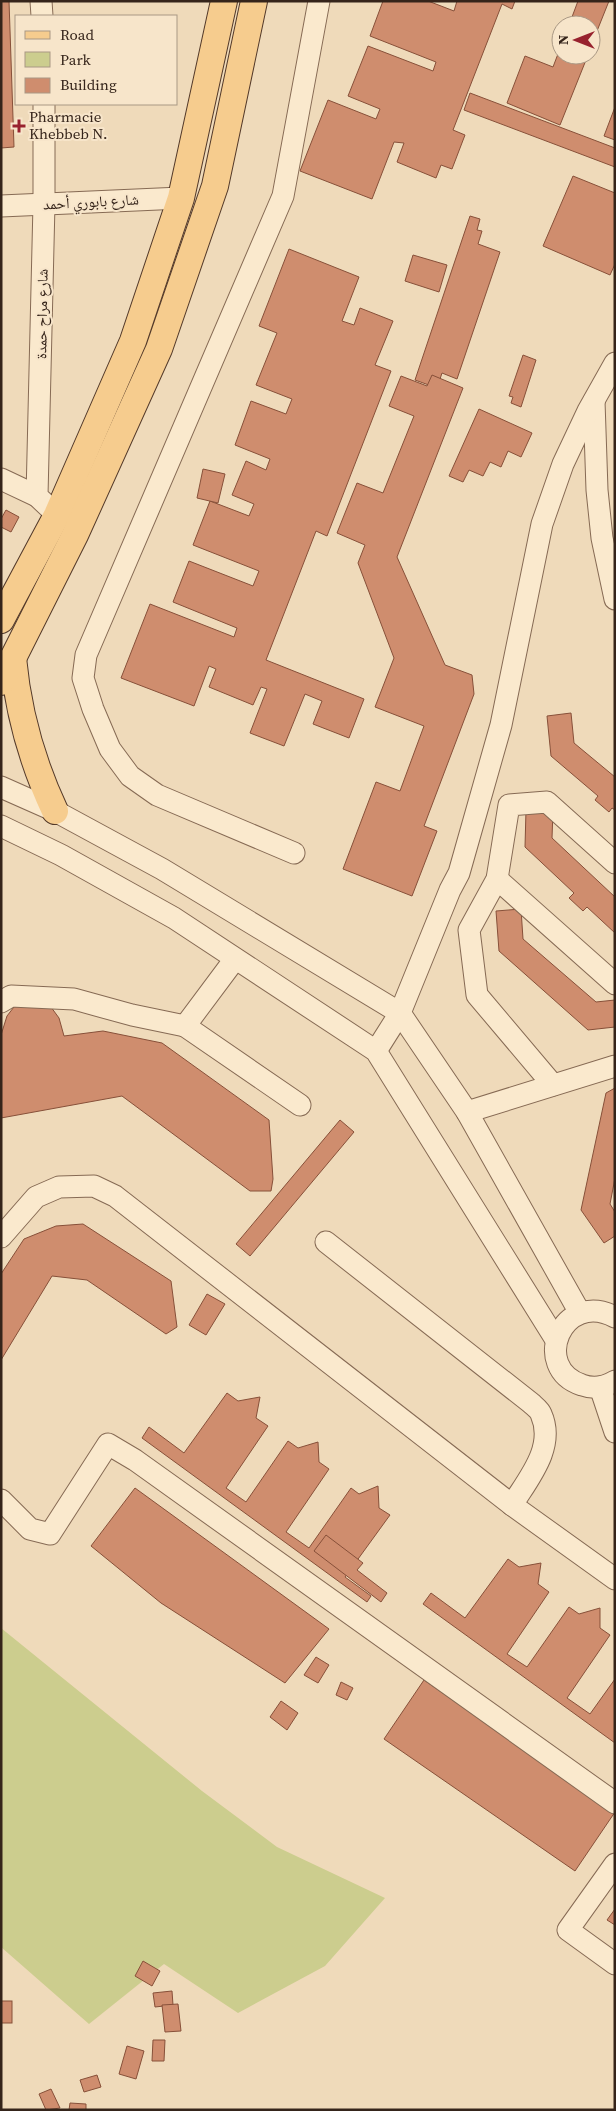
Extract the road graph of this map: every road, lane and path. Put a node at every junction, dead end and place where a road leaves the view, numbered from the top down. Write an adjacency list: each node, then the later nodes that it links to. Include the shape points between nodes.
1 (40, 1): 5 (street)
2 (224, 1): 7 (main road)
3 (254, 1): 17 (main road, via 215,186 159,349 75,535)
4 (319, 1): 22 (street, via 283,196 86,655 83,678 110,749 130,776 157,795)
5 (42, 15)
6 (44, 105): 8 (street, شارع مراح حمدة)
7 (181, 198): 8 (street, شارع بابوري أحمد); 14 (main road, via 132,341)
8 (44, 204): 9 (street, شارع بابوري أحمد); 13 (street, شارع مراح حمدة)
9 (1, 206)
10 (615, 363): 11 (street)
11 (594, 399): 15 (street, via 602,538); 28 (street, via 563,464 542,524 501,724 459,873)
12 (1, 479): 13 (street)
13 (37, 496): 14 (street)
14 (57, 515): 16 (main road)
15 (615, 600)
16 (1, 620)
17 (13, 658): 18 (main road); 20 (main road, via 26,737)
18 (1, 682)
19 (1, 787): 20 (street)
20 (55, 811): 28 (street, via 162,869)
21 (4, 835): 25 (street, via 61,855 174,918)
22 (294, 853)
23 (615, 863): 24 (street, via 547,802 509,804)
24 (498, 879): 26 (street); 32 (street, via 469,930 477,995)
25 (235, 959): 29 (street); 30 (street)
26 (615, 984)
27 (1, 1002): 29 (street, via 11,996 74,999)
28 (400, 1013): 30 (street); 34 (street)
29 (185, 1026): 33 (street)
30 (376, 1052): 39 (street)
31 (615, 1066): 32 (street)
32 (553, 1085): 34 (street)
33 (300, 1105)
34 (467, 1112): 37 (street)
35 (1, 1237): 43 (street, via 36,1197 59,1187 94,1186 115,1196)
36 (326, 1242): 43 (street, via 541,1413 545,1434 541,1459)
37 (580, 1312): 38 (street, via 593,1310); 39 (street, via 561,1328)
38 (615, 1317)
39 (556, 1340): 40 (street, via 557,1359 565,1376 588,1387)
40 (608, 1384): 41 (street)
41 (615, 1432)
42 (1, 1500): 45 (street, via 30,1529 50,1534 108,1444 135,1460)
43 (512, 1505): 44 (street)
44 (615, 1579)
45 (615, 1803)
46 (615, 1864): 47 (street, via 568,1930)
47 (615, 1964)

